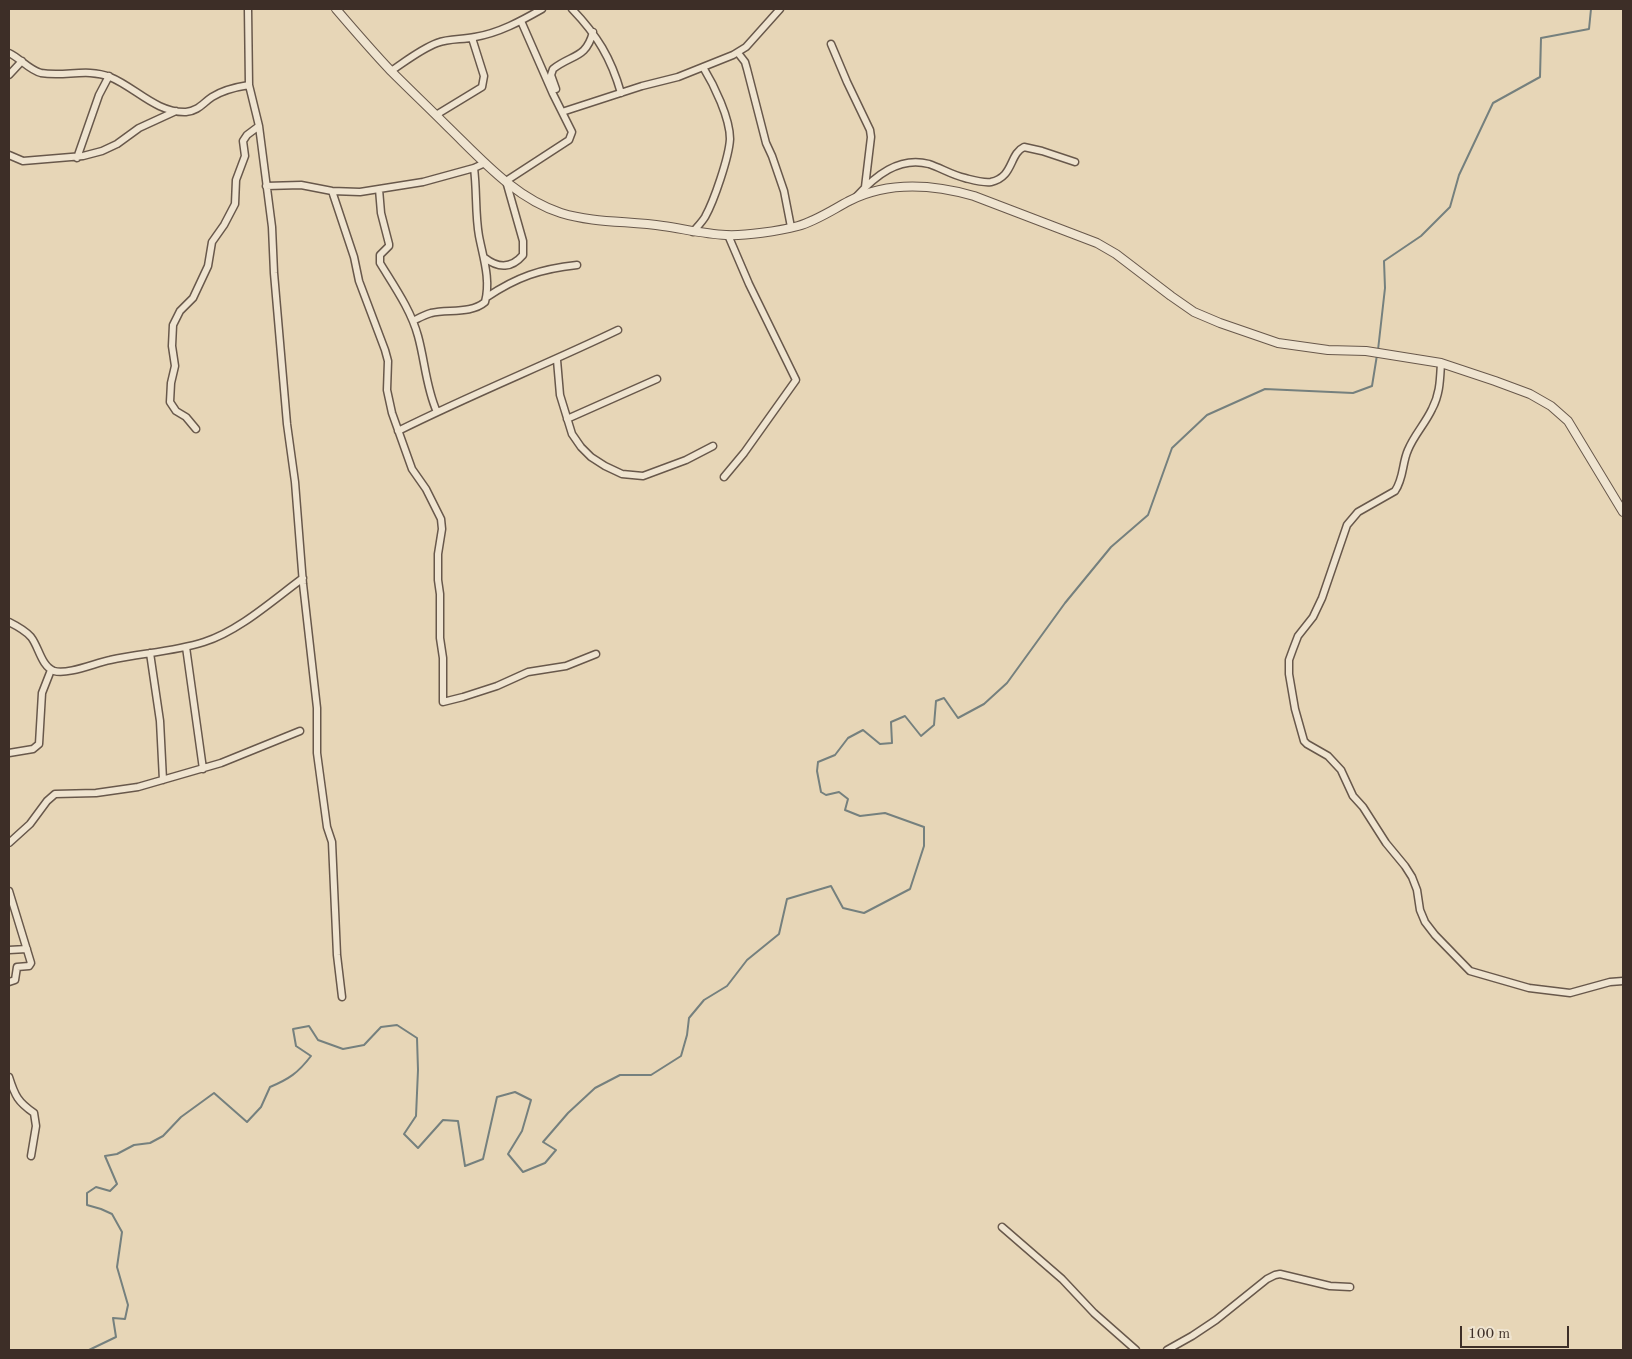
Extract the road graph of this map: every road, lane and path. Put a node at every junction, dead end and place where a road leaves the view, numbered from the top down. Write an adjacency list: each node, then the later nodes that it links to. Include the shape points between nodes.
1 (248, 9): 17 (street)
2 (336, 9): 14 (street)
3 (542, 9): 6 (street)
4 (572, 9): 7 (street)
5 (780, 9): 10 (street)
6 (522, 20): 8 (street); 19 (street)
7 (593, 32): 18 (street, via 614,70); 19 (street, via 588,47 553,70 551,75 556,89)
8 (472, 38): 14 (street, via 435,44); 22 (street, via 484,76 482,87)
9 (831, 44): 31 (street, via 870,130)
10 (738, 52): 13 (street); 35 (street, via 745,62 766,143 784,191)
11 (9, 53): 12 (street)
12 (22, 61): 15 (street); 16 (street, via 42,73 94,72)
13 (703, 67): 18 (street); 36 (street, via 722,109 730,141 716,192 704,218)
14 (392, 71): 22 (street)
15 (9, 75)
16 (109, 76): 20 (street, via 157,105); 25 (street)
17 (249, 85): 20 (street, via 223,92 196,109); 23 (street)
18 (621, 93): 21 (street)
19 (553, 94): 21 (street)
20 (176, 111): 25 (street, via 139,128 117,144)
21 (562, 112): 29 (street, via 570,126 571,137)
22 (436, 115): 27 (street)
23 (259, 126): 30 (street); 48 (street, via 243,141 245,156 236,180 235,204 212,242 208,266 193,298 180,311 173,325 175,366 170,402)
24 (9, 155): 25 (street, via 23,161)
25 (76, 158)
26 (1075, 162): 31 (street, via 1024,147 1010,169 993,181 979,182 954,176 929,164 917,163 890,168)
27 (485, 163): 28 (street); 29 (street)
28 (474, 168): 32 (street); 38 (street, via 479,235)
29 (506, 181): 36 (street, via 535,202 562,213); 38 (street, via 523,241 523,255 514,264 499,267)
30 (266, 186): 33 (street, via 301,185); 53 (street)
31 (865, 187): 34 (street)
32 (378, 190): 33 (street); 41 (street, via 389,244 380,255 380,263)
33 (332, 191): 49 (street, via 359,281 388,360 387,390)
34 (855, 198): 35 (street, via 824,215); 44 (street, via 871,191 905,186 974,196 1097,243 1194,312 1220,323 1278,343 1366,351)
35 (791, 227): 37 (street)
36 (693, 232): 37 (street)
37 (728, 236): 51 (street, via 796,380)
38 (485, 258): 40 (street)
39 (577, 265): 40 (street, via 517,278)
40 (486, 297): 41 (street, via 478,307 431,313)
41 (413, 321): 46 (street)
42 (618, 330): 43 (street)
43 (557, 360): 46 (street); 47 (street)
44 (1442, 363): 52 (street, via 1517,388 1551,406 1568,421); 67 (street, via 1440,391 1432,410 1414,436 1398,486 1358,512 1347,525 1322,598 1293,649 1289,674 1301,732 1307,744 1328,756 1341,770 1353,796 1412,877 1425,922 1470,971 1529,988 1570,993)
45 (657, 379): 47 (street)
46 (437, 412): 49 (street)
47 (566, 419): 50 (street, via 572,434 591,457 622,474 642,476)
48 (196, 429)
49 (398, 431): 57 (street, via 412,469 441,519 438,574 443,702 497,686 528,672 566,666)
50 (713, 446)
51 (724, 477)
52 (1623, 512)
53 (303, 578): 55 (street, via 233,629); 69 (street, via 317,708 317,753 332,842)
54 (9, 622): 58 (street, via 31,638)
55 (186, 647): 56 (street); 61 (street)
56 (150, 653): 58 (street, via 61,672); 62 (street)
57 (596, 654)
58 (51, 670): 60 (street, via 42,693 39,744 33,749)
59 (300, 730): 61 (street)
60 (9, 753)
61 (203, 769): 62 (street)
62 (164, 780): 63 (street, via 96,793 55,794)
63 (9, 843)
64 (9, 891): 65 (street)
65 (27, 949): 66 (street); 68 (street, via 30,965 17,967 15,980)
66 (9, 950)
67 (1623, 981)
68 (9, 982)
69 (342, 997)
70 (9, 1077): 71 (street, via 18,1100 34,1113 36,1126)
71 (31, 1156)
72 (1002, 1227): 74 (street)
73 (1350, 1287): 75 (street, via 1275,1275 1216,1320)
74 (1136, 1350)
75 (1167, 1350)

